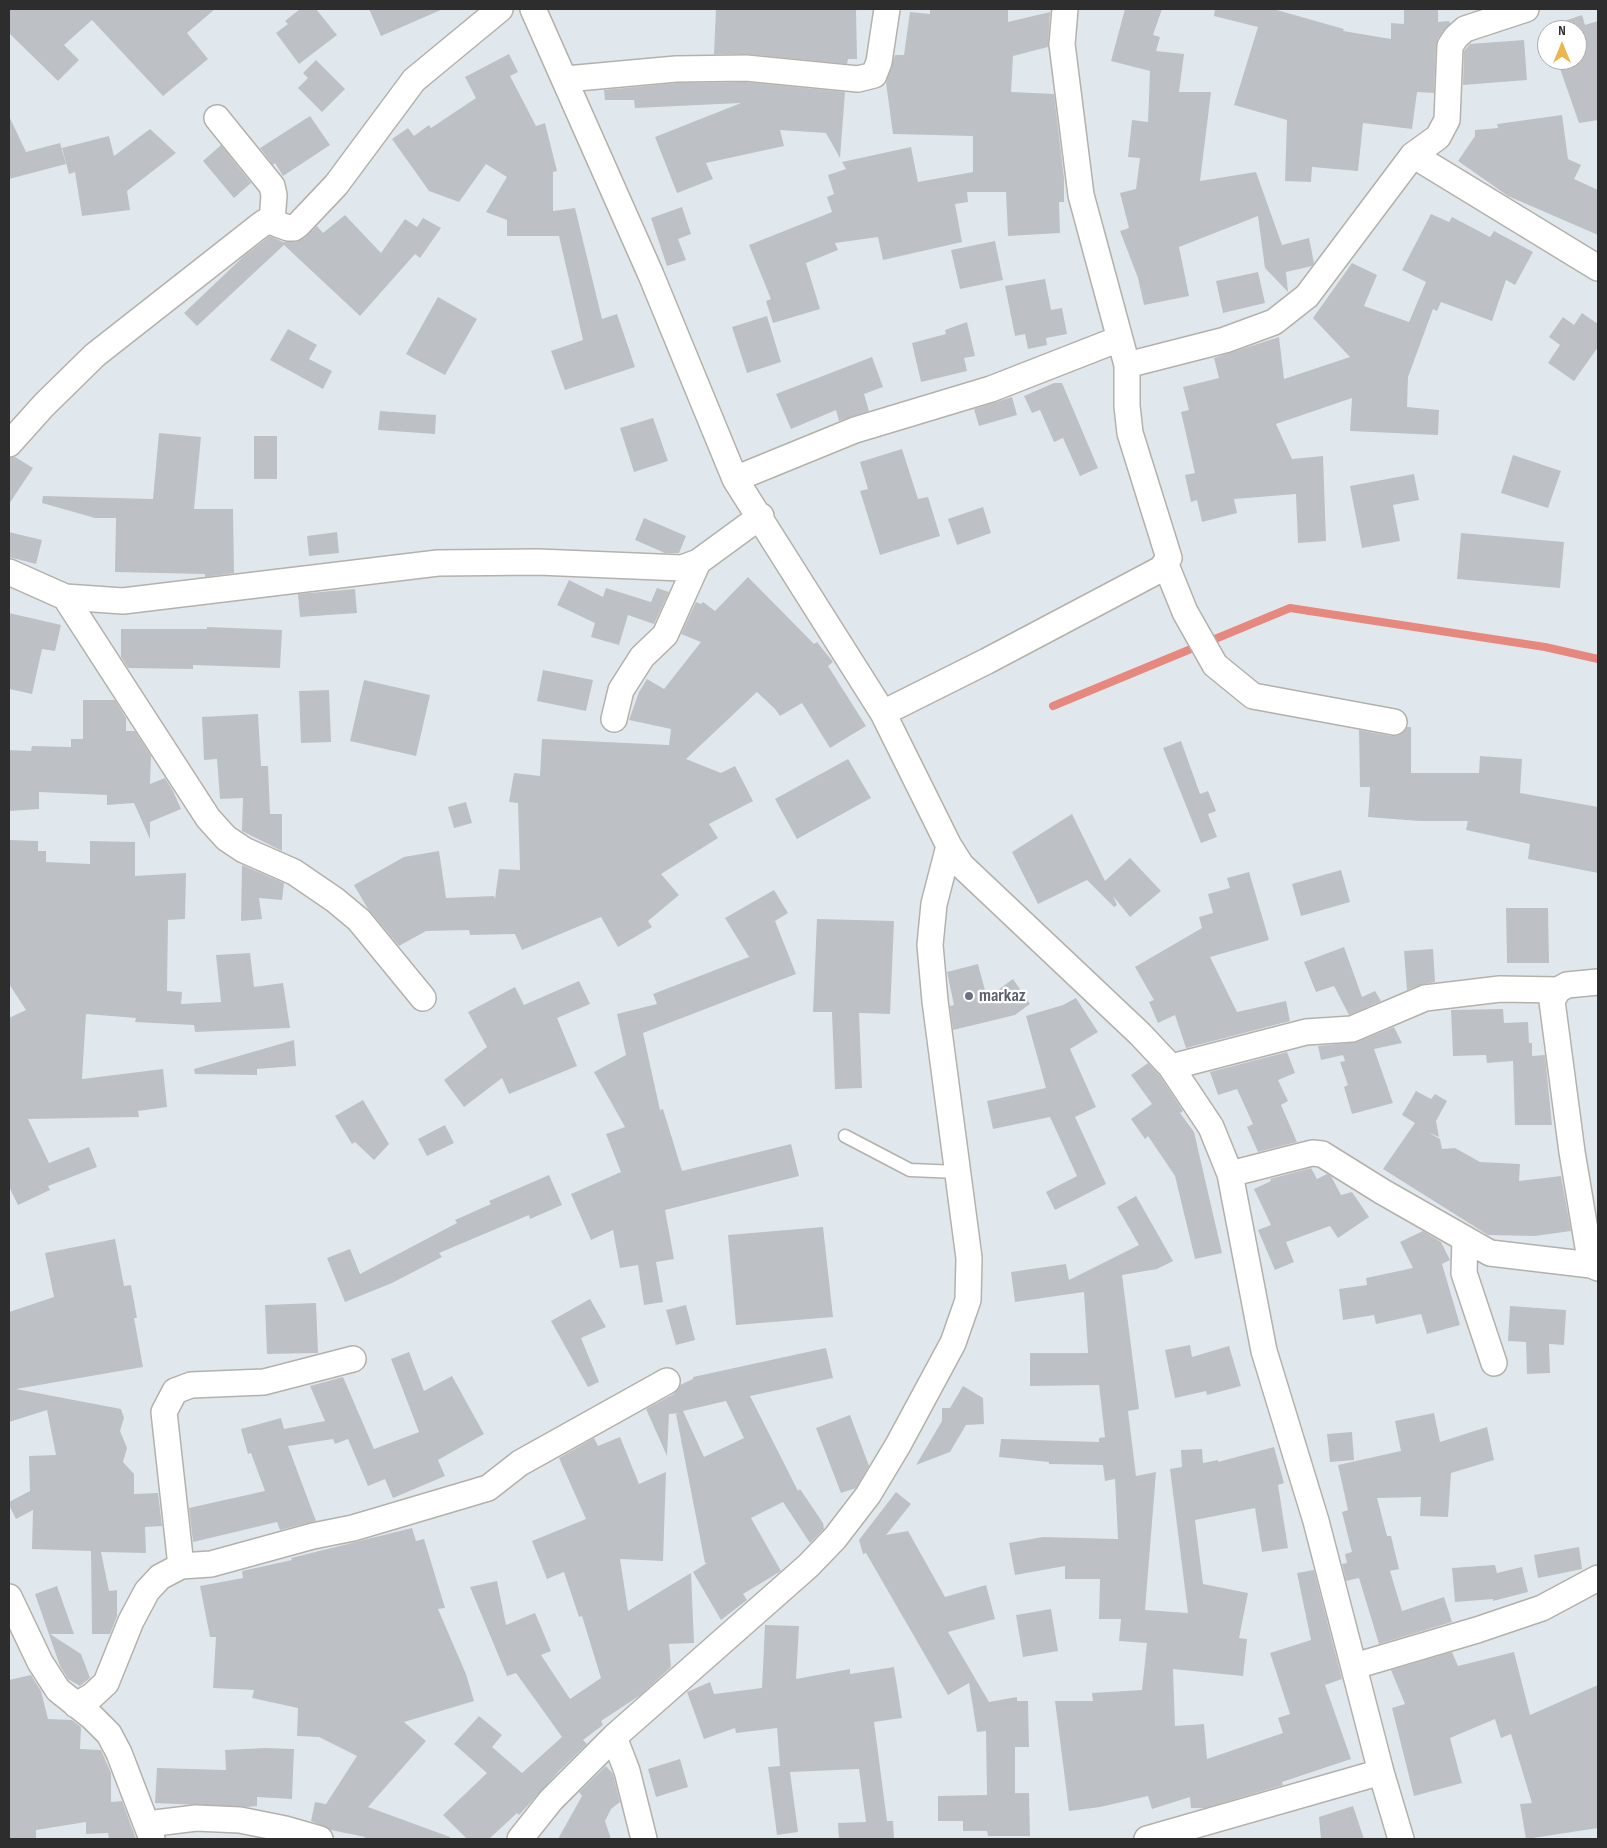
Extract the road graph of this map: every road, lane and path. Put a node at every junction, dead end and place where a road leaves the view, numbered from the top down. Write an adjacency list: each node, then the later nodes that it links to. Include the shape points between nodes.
1 (500, 9): 9 (street, via 414,80 336,185 299,224 288,228)
2 (533, 9): 6 (street)
3 (887, 9): 6 (street, via 874,75 858,79 746,68 676,69)
4 (1065, 9): 11 (street, via 1062,44 1081,195)
5 (1526, 9): 8 (street, via 1466,30 1456,38 1450,46 1448,120 1438,137)
6 (566, 79): 14 (street)
7 (217, 118): 9 (street, via 272,186)
8 (1413, 155): 10 (street); 12 (street, via 1307,296 1274,322 1225,340)
9 (272, 222): 13 (street, via 258,227 95,356)
10 (1598, 268)
11 (1119, 339): 12 (street); 14 (street, via 991,389 855,430)
12 (1127, 365): 17 (street, via 1130,433 1168,558)
13 (9, 444)
14 (735, 479): 15 (street)
15 (761, 516): 16 (street); 20 (street)
16 (698, 562): 19 (street, via 682,568 538,562 438,563 122,601); 21 (street, via 665,635 642,658 621,690)
17 (1166, 565): 20 (street); 22 (street, via 1184,612 1215,665 1253,696)
18 (9, 572): 19 (street)
19 (65, 596): 26 (street, via 208,818 226,838 244,850 294,872 359,920)
20 (883, 713): 23 (street)
21 (614, 719)
22 (1394, 722)
23 (949, 846): 27 (street, via 961,865 1140,1034); 29 (street, via 934,904 930,945)
24 (1598, 982): 25 (street, via 1567,985)
25 (1558, 990): 27 (street, via 1500,989 1425,998 1352,1029 1306,1032); 32 (street, via 1552,1001 1572,1152)
26 (423, 998)
27 (1170, 1067): 30 (street, via 1211,1127)
28 (845, 1136): 29 (lane, via 910,1170)
29 (958, 1172): 41 (street, via 969,1258 968,1300 952,1343 878,1478 852,1518 808,1566)
30 (1230, 1174): 31 (street, via 1312,1153 1322,1154); 39 (street, via 1264,1351 1316,1521)
31 (1466, 1239): 32 (street, via 1490,1253); 34 (street, via 1464,1273)
32 (1594, 1266)
33 (353, 1359): 36 (street, via 264,1382 191,1385 175,1390 164,1412)
34 (1494, 1363)
35 (667, 1381): 36 (street, via 520,1463 488,1488 353,1528 212,1564)
36 (181, 1566): 40 (street, via 160,1577 147,1591 106,1683)
37 (1597, 1581): 39 (street, via 1542,1608)
38 (9, 1597): 40 (street, via 48,1676 58,1690)
39 (1355, 1666): 42 (street)
40 (76, 1705): 43 (street, via 92,1716 108,1734)
41 (614, 1737): 45 (street, via 551,1800); 46 (street, via 628,1771)
42 (1381, 1772): 47 (street); 48 (street)
43 (150, 1832): 44 (street, via 196,1818 232,1819)
44 (320, 1839)
45 (520, 1839)
46 (644, 1839)
47 (1147, 1839)
48 (1401, 1839)

